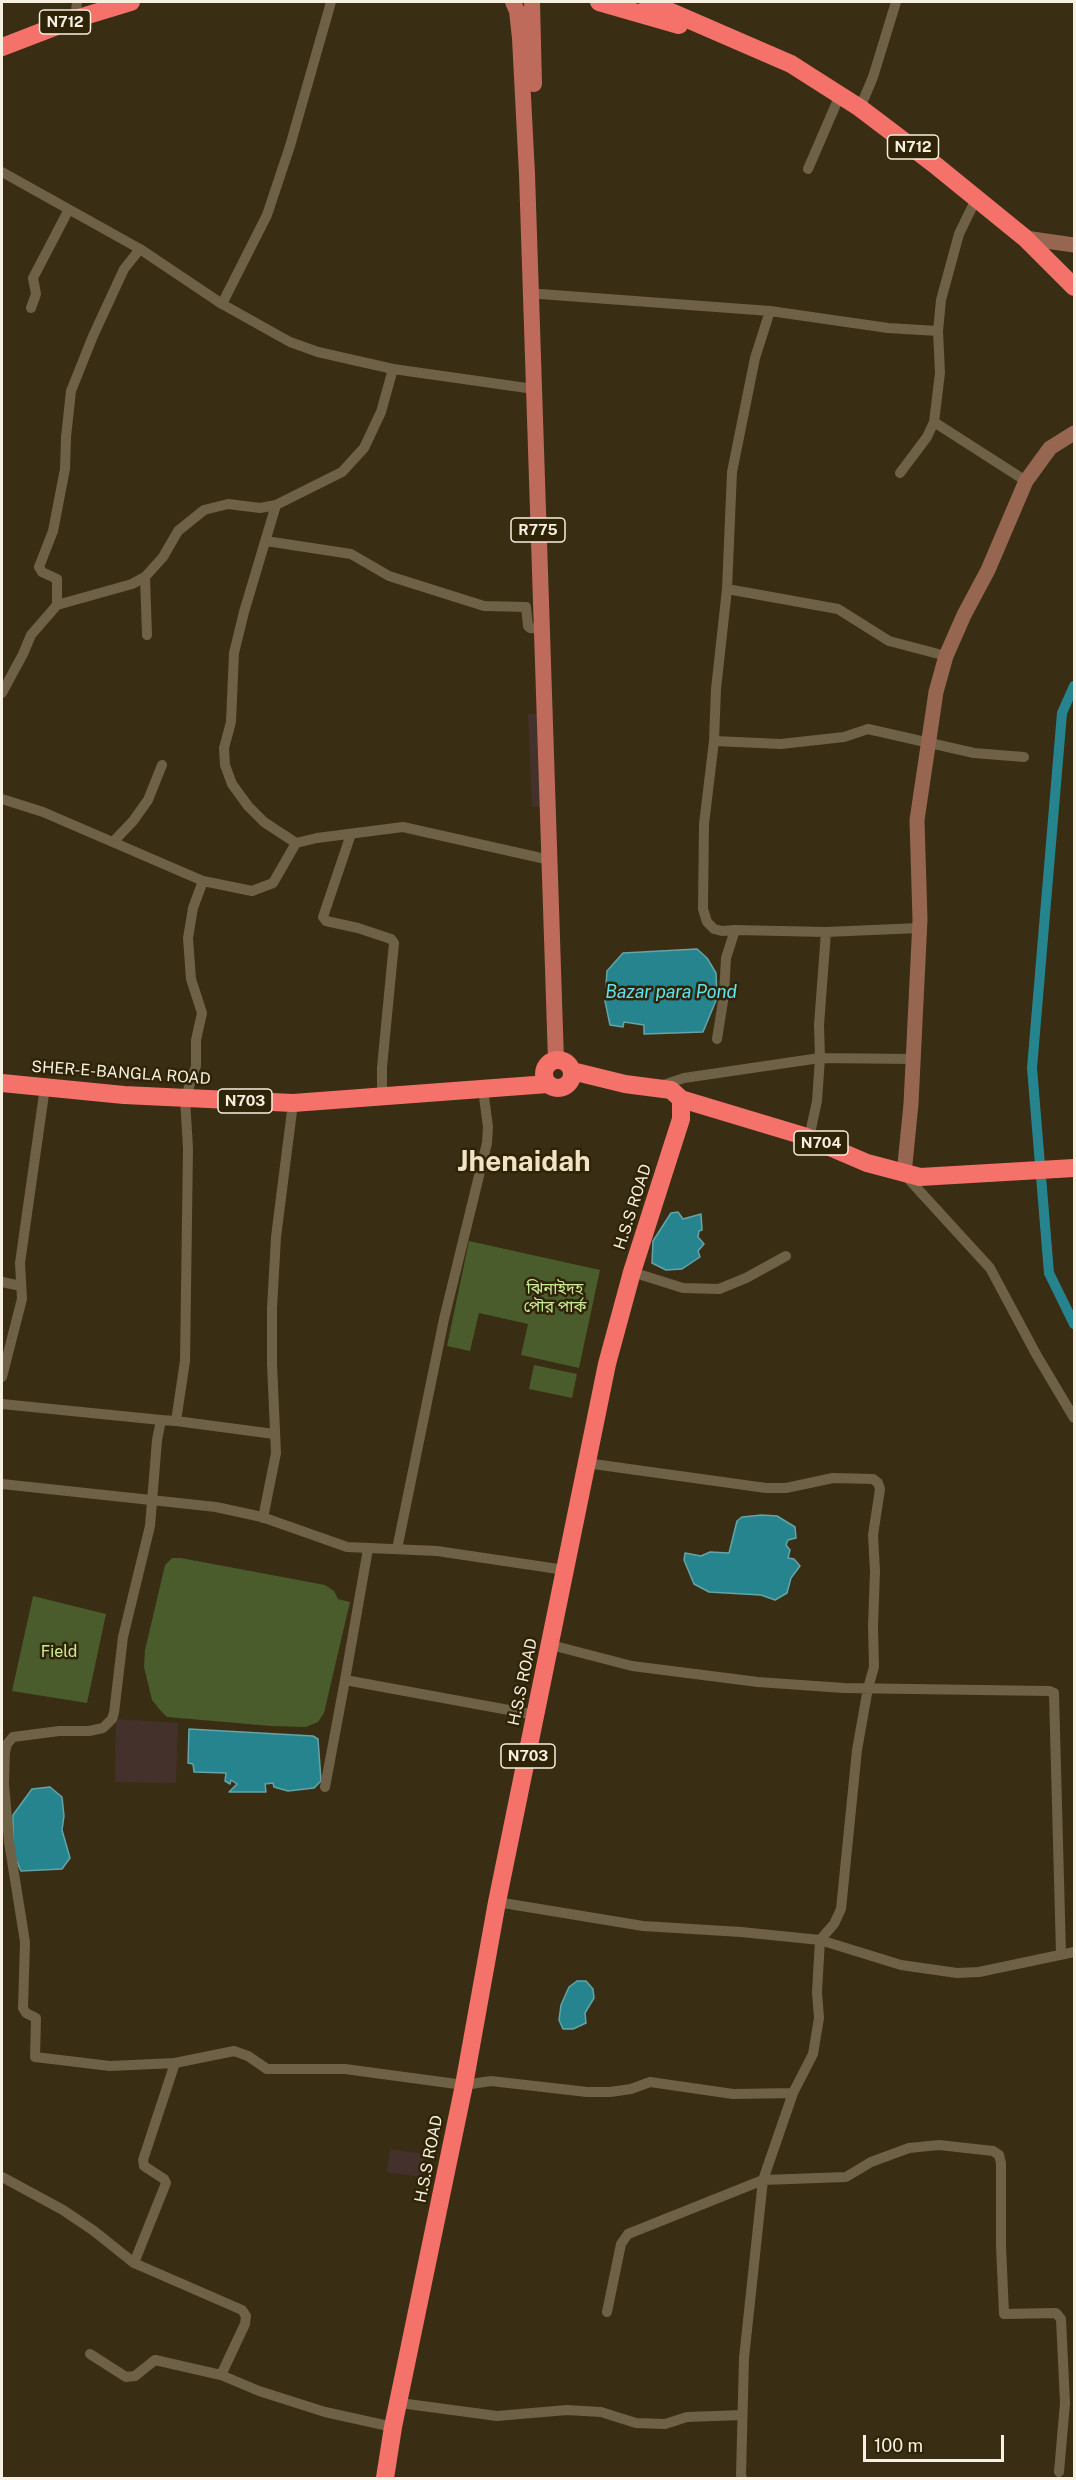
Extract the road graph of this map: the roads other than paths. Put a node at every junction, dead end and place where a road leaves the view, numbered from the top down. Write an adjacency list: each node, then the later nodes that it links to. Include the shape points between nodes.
1 (131, 2): 8 (highway, N712)
2 (331, 2): 22 (street, via 267,215)
3 (513, 2): 27 (main road, R775, via 520,38)
4 (532, 2): 21 (main road, R775)
5 (599, 2): 9 (highway, N712)
6 (648, 2): 9 (highway, N712)
7 (896, 2): 12 (street)
8 (76, 10): 10 (highway, N712)
9 (729, 38): 11 (highway, N712, via 791,64)
10 (2, 47)
11 (840, 94): 12 (highway, N712); 13 (street)
12 (861, 108): 15 (highway, N712)
13 (808, 169)
14 (2, 172): 16 (street)
15 (976, 199): 17 (highway, N712); 25 (street, via 959,234 941,300)
16 (68, 211): 19 (street); 23 (street, via 33,278 36,294)
17 (1025, 238): 18 (street); 20 (highway, N712)
18 (1074, 245)
19 (140, 249): 22 (street); 36 (street, via 124,269 71,391 65,469 53,531 39,567 57,579)
20 (1074, 288)
21 (540, 294): 24 (street); 57 (main road, R775)
22 (222, 304): 26 (street, via 290,342)
23 (31, 308)
24 (770, 311): 25 (street); 35 (street, via 760,339 732,472)
25 (938, 331): 28 (street, via 940,374)
26 (393, 369): 27 (street); 32 (street, via 381,412 364,448 342,472)
27 (534, 389): 37 (main road, R775)
28 (934, 422): 30 (street); 31 (street)
29 (1074, 433): 31 (street, via 1050,448)
30 (900, 473)
31 (1026, 481): 39 (street)
32 (276, 506): 33 (street); 34 (street, via 228,504 204,510 178,531 163,557)
33 (266, 541): 37 (street, via 351,554 389,576 484,606 526,607 528,626); 48 (street, via 234,653 225,765 232,784 248,806)
34 (145, 576): 36 (street, via 132,584); 38 (street)
35 (727, 589): 39 (street, via 838,609 889,641); 41 (street)
36 (57, 605): 40 (street, via 31,635)
37 (542, 629): 49 (main road, R775)
38 (147, 635)
39 (946, 656): 42 (street)
40 (2, 693)
41 (714, 741): 42 (street, via 781,744 868,729); 52 (street, via 704,824 702,909 714,929)
42 (929, 741): 43 (street, via 974,753); 51 (street, via 917,820)
43 (1024, 757)
44 (162, 765): 47 (street, via 148,800)
45 (2, 799): 47 (street)
46 (351, 834): 48 (street); 49 (street, via 403,827); 62 (street, via 323,917 384,936 394,943)
47 (113, 842): 50 (street)
48 (296, 843): 50 (street, via 273,883 262,888 252,891)
49 (550, 860): 57 (main road, R775)
50 (203, 881): 63 (street, via 188,938 191,980 202,1013 196,1066)
51 (919, 928): 53 (street); 56 (street)
52 (735, 930): 53 (street); 54 (street, via 726,958)
53 (826, 932): 55 (street)
54 (717, 1039)
55 (820, 1058): 56 (street); 60 (street, via 684,1078); 66 (street, via 818,1101)
56 (913, 1059): 68 (street)
57 (558, 1072): 60 (highway, N703); 61 (highway, SHER-E-BANGLA ROAD / N703)
58 (2, 1083): 59 (highway, SHER-E-BANGLA ROAD / N703)
59 (45, 1088): 63 (highway, SHER-E-BANGLA ROAD / N703); 72 (street, via 21,1255)
60 (654, 1088): 64 (highway, N703, via 671,1090)
61 (486, 1089): 62 (highway, SHER-E-BANGLA ROAD / N703); 84 (street, via 487,1143 444,1319)
62 (382, 1098): 65 (highway, SHER-E-BANGLA ROAD / N703)
63 (185, 1099): 65 (highway, SHER-E-BANGLA ROAD / N703); 77 (street, via 185,1361)
64 (681, 1099): 66 (highway, N704); 70 (highway, H.S.S ROAD / N703, via 681,1119)
65 (293, 1103): 78 (street, via 276,1237 272,1333)
66 (809, 1138): 68 (highway, N704)
67 (1074, 1168): 68 (highway, N704, via 920,1178)
68 (904, 1174): 75 (street, via 990,1268)
69 (786, 1256): 70 (street, via 719,1289 683,1288)
70 (632, 1272): 79 (highway, H.S.S ROAD / N703)
71 (2, 1282): 72 (street)
72 (21, 1286): 73 (street, via 22,1299)
73 (2, 1377)
74 (2, 1404): 76 (street)
75 (1074, 1418)
76 (161, 1420): 77 (street); 81 (street)
77 (176, 1421): 78 (street)
78 (274, 1434): 82 (street, via 274,1465)
79 (586, 1463): 85 (highway, H.S.S ROAD / N703); 88 (street, via 766,1488 833,1478 873,1479 880,1489 873,1535 874,1667)
80 (2, 1484): 81 (street)
81 (152, 1501): 82 (street, via 216,1507); 95 (street, via 150,1526 123,1637 112,1719 103,1728 89,1731 10,1738 6,1744 4,1784 25,1942 24,2008 37,2022 35,2057 110,2066)
82 (263, 1518): 83 (street, via 330,1542)
83 (369, 1549): 84 (street); 87 (street)
84 (397, 1549): 85 (street)
85 (565, 1570): 86 (highway, H.S.S ROAD / N703)
86 (551, 1645): 88 (street, via 655,1670 758,1682); 89 (highway, H.S.S ROAD / N703)
87 (345, 1680): 89 (street); 90 (street)
88 (868, 1688): 92 (street, via 857,1750 841,1910); 94 (street, via 1054,1693)
89 (536, 1715): 91 (highway, H.S.S ROAD / N703)
90 (325, 1787)
91 (497, 1902): 92 (street, via 643,1926); 96 (highway, H.S.S ROAD / N703)
92 (820, 1941): 94 (street, via 901,1965 957,1973); 97 (street, via 817,2034 809,2063)
93 (1074, 1952): 94 (street)
94 (1061, 1954)
95 (175, 2062): 96 (street, via 234,2051 267,2069 345,2068); 100 (street, via 143,2160 144,2166 166,2183)
96 (464, 2085): 97 (street, via 492,2081 610,2092 650,2082 733,2094); 104 (highway, H.S.S ROAD / N703)
97 (793, 2093): 99 (street)
98 (2, 2177): 100 (street, via 63,2210)
99 (763, 2180): 101 (street, via 628,2234 621,2244); 105 (street); 107 (street, via 846,2177 871,2162 909,2148 939,2145 999,2155 1004,2314 1056,2313 1061,2319 1065,2403)
100 (134, 2263): 103 (street, via 242,2310 245,2324)
101 (607, 2312)
102 (90, 2354): 103 (street, via 126,2377 135,2376 155,2360)
103 (221, 2375): 106 (street, via 325,2412)
104 (400, 2403): 105 (street, via 496,2416 567,2410 601,2412 636,2423 664,2424 687,2417); 106 (highway, H.S.S ROAD / N703)
105 (741, 2415): 109 (street)
106 (393, 2427): 108 (highway, H.S.S ROAD / N703)
107 (1059, 2472)
108 (385, 2478)
109 (742, 2478)

